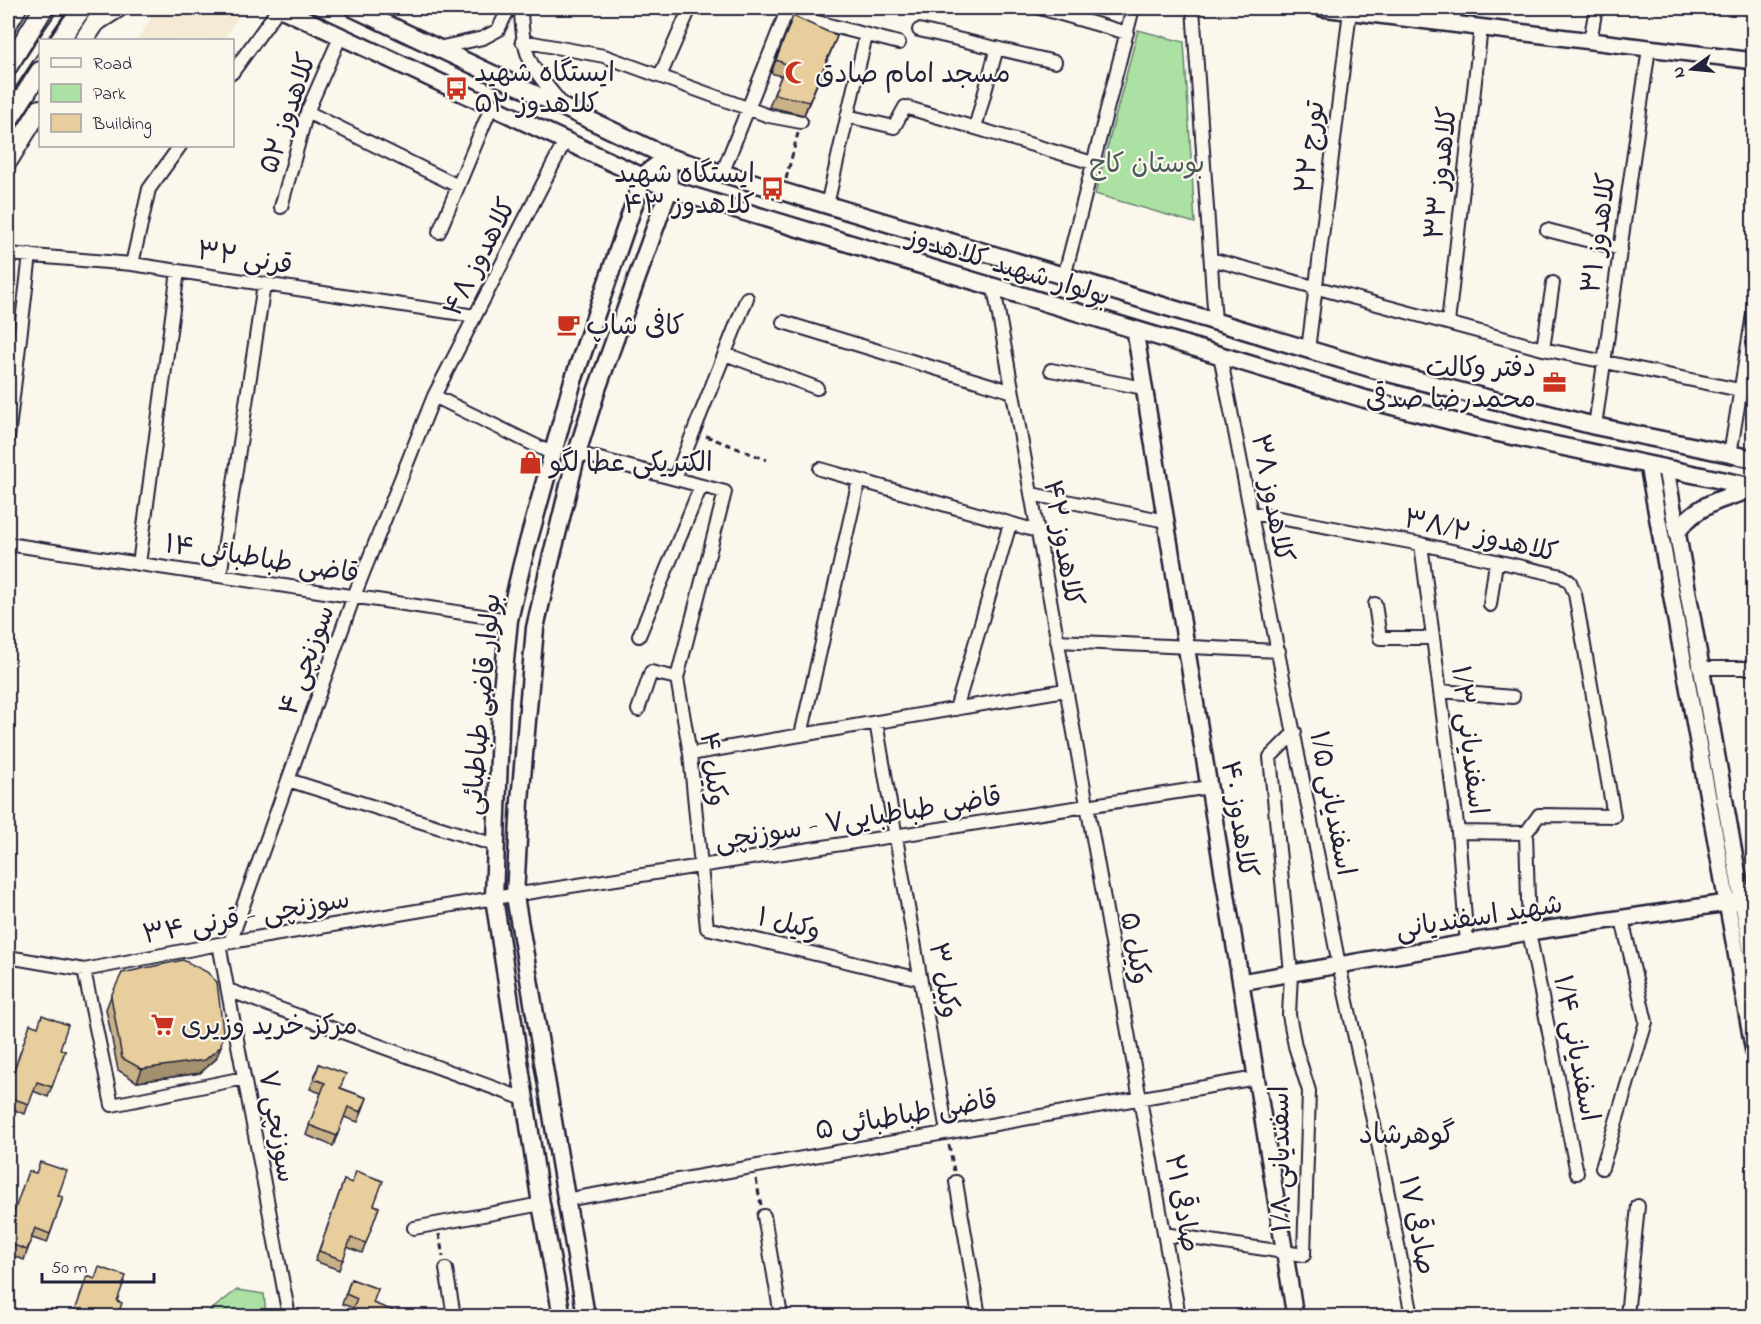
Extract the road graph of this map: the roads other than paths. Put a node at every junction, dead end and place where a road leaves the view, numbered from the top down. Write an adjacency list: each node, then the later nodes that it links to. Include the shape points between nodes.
1 (17, 8): 19 (main road)
2 (44, 8): 38 (main road)
3 (64, 8): 26 (lane)
4 (82, 8): 27 (main road)
5 (118, 8): 28 (main road, via 96,22)
6 (280, 8): 24 (main road, بولوار شهید کلاهدوز); 39 (street)
7 (353, 8): 33 (main road, بولوار شهید کلاهدوز)
8 (509, 8): 33 (street, via 498,30 483,38)
9 (521, 8): 29 (street)
10 (690, 8): 41 (street)
11 (1040, 8): 23 (street)
12 (1133, 8): 23 (street)
13 (1194, 8): 68 (street)
14 (1328, 8): 18 (street)
15 (1457, 8): 20 (street)
16 (1596, 8): 30 (street)
17 (787, 11): 25 (street); 44 (street)
18 (1350, 11): 20 (street); 75 (street, تورج ۲۲)
19 (8, 23)
20 (1452, 24): 21 (street)
21 (1481, 27): 30 (street); 81 (street, کلاهدوز ۳۳)
22 (919, 30): 34 (street)
23 (1127, 33): 56 (street)
24 (341, 35): 43 (main road, بولوار شهید کلاهدوز); 47 (street, کلاهدوز ۵۲)
25 (866, 35): 31 (street); 48 (street)
26 (42, 39)
27 (61, 39)
28 (85, 39)
29 (522, 40): 41 (street, via 604,56); 45 (street, via 535,71)
30 (1590, 41): 35 (street)
31 (899, 43)
32 (39, 44): 42 (lane)
33 (438, 48): 45 (main road, بولوار شهید کلاهدوز)
34 (997, 48): 37 (street); 51 (street)
35 (1649, 48): 36 (street); 65 (street, کلاهدوز ۳۱)
36 (1754, 61)
37 (1055, 62)
38 (8, 66)
39 (234, 70)
40 (39, 73): 49 (main road)
41 (660, 76): 44 (street)
42 (8, 92)
43 (492, 105): 52 (main road, بولوار شهید کلاهدوز); 59 (street)
44 (748, 108): 50 (street); 57 (street)
45 (567, 110): 54 (main road, بولوار شهید کلاهدوز)
46 (39, 111): 55 (main road)
47 (307, 112): 59 (street); 62 (street, کلاهدوز ۵۲)
48 (847, 116): 51 (street, via 894,127 905,107); 61 (street)
49 (8, 121)
50 (801, 122)
51 (975, 128): 56 (street)
52 (566, 139): 58 (main road, بولوار شهید کلاهدوز); 78 (street, کلاهدوز ۴۸)
53 (179, 147): 69 (street, via 149,189)
54 (668, 157): 57 (main road, بولوار شهید کلاهدوز); 58 (main road); 60 (main road, بولوار قاضی طباطبائی)
55 (8, 161)
56 (1094, 163): 71 (street)
57 (722, 174): 61 (main road, بولوار شهید کلاهدوز)
58 (644, 175): 60 (main road, بولوار شهید کلاهدوز); 100 (main road, بولوار قاضی طباطبائی, via 572,384)
59 (458, 186): 64 (street)
60 (669, 189): 74 (main road, بولوار شهید کلاهدوز); 99 (main road, بولوار قاضی طباطبائی)
61 (827, 205): 71 (main road, بولوار شهید کلاهدوز)
62 (280, 207)
63 (1547, 230): 65 (street)
64 (439, 232)
65 (1621, 249): 87 (street, کلاهدوز ۳۱)
66 (8, 254): 67 (street, قرنی ۳۲)
67 (30, 255): 69 (street, قرنی ۳۲); 96 (street)
68 (1211, 260): 75 (street); 80 (street)
69 (132, 264): 70 (street, قرنی ۳۲)
70 (178, 271): 73 (street, قرنی ۳۲); 119 (street)
71 (1064, 277): 80 (main road, بولوار شهید کلاهدوز)
72 (1553, 283): 83 (street)
73 (264, 284): 78 (street, قرنی ۳۲); 120 (street)
74 (993, 288): 82 (main road, بولوار شهید کلاهدوز); 91 (street, کلاهدوز ۴۲)
75 (1316, 288): 81 (street); 84 (street, تورج ۲۲)
76 (747, 298): 85 (street)
77 (1754, 308): 92 (street)
78 (475, 316): 94 (street, کلاهدوز ۴۸)
79 (783, 322): 91 (street)
80 (1215, 322): 84 (main road, بولوار شهید کلاهدوز)
81 (1448, 323): 83 (street)
82 (1135, 331): 86 (main road, بولوار شهید کلاهدوز); 90 (street, کلاهدوز ۴۰)
83 (1543, 349): 87 (street)
84 (1308, 350): 95 (main road, بولوار شهید کلاهدوز)
85 (724, 354): 89 (street); 106 (street)
86 (1220, 355): 103 (main road, بولوار شهید کلاهدوز, via 1365,399); 111 (street, کلاهدوز ۳۸)
87 (1604, 364): 92 (street); 95 (street, کلاهدوز ۳۱)
88 (1051, 370): 90 (street)
89 (817, 388)
90 (1144, 388): 112 (street, کلاهدوز ۴۰)
91 (1011, 391): 110 (street, کلاهدوز ۴۲)
92 (1740, 391): 93 (street); 101 (street)
93 (1754, 393)
94 (434, 396): 100 (street); 121 (street, سوزنچی ۴)
95 (1595, 426): 97 (main road, بولوار شهید کلاهدوز)
96 (8, 438)
97 (1656, 438): 98 (main road, بولوار شهید کلاهدوز); 103 (main road)
98 (1675, 443): 101 (main road, بولوار شهید کلاهدوز); 105 (main road)
99 (577, 453): 106 (street); 150 (main road, بولوار قاضی طباطبائی, via 535,628)
100 (553, 454): 124 (main road, بولوار قاضی طباطبائی)
101 (1730, 455): 102 (main road, بولوار شهید کلاهدوز)
102 (1754, 459)
103 (1648, 465): 105 (main road, بولوار شهید کلاهدوز); 153 (street)
104 (820, 469): 107 (street)
105 (1666, 469): 109 (main road, بولوار شهید کلاهدوز); 115 (street)
106 (675, 478): 108 (street)
107 (859, 480): 113 (street); 140 (street)
108 (701, 486): 125 (street); 132 (street, via 725,492)
109 (1754, 488): 115 (main road, via 1686,517)
110 (1030, 494): 112 (street); 114 (street, کلاهدوز ۴۲)
111 (1252, 513): 117 (street, کلاهدوز ۳۸/۲); 129 (street, کلاهدوز ۳۸)
112 (1166, 521): 128 (street, کلاهدوز ۴۰)
113 (1010, 524): 114 (street); 136 (street)
114 (1037, 531): 127 (street, کلاهدوز ۴۲)
115 (1677, 532): 130 (street)
116 (8, 544): 119 (street, قاضی طباطبائی ۱۴)
117 (1421, 544): 118 (street, کلاهدوز ۳۸/۲); 126 (street, اسفندیانی ۱/۳)
118 (1496, 561): 123 (street); 146 (street, کلاهدوز ۳۸/۲, via 1562,576 1570,582 1614,816 1539,815)
119 (140, 564): 120 (street, قاضی طباطبائی ۱۴)
120 (220, 576): 121 (street, قاضی طباطبائی ۱۴)
121 (354, 596): 124 (street, قاضی طباطبائی ۱۴); 142 (street, سوزنچی ۴)
122 (1375, 604): 126 (street, via 1380,638)
123 (1490, 605)
124 (509, 620): 148 (main road, بولوار قاضی طباطبائی, via 501,699)
125 (639, 636)
126 (1433, 638): 134 (street, اسفندیانی ۱/۳)
127 (1057, 641): 128 (street); 133 (street, کلاهدوز ۴۲)
128 (1186, 647): 129 (street); 143 (street, کلاهدوز ۴۰)
129 (1279, 651): 139 (street, اسفندیانی ۱/۵)
130 (1699, 668): 131 (street); 152 (street)
131 (1754, 668)
132 (677, 678): 137 (street, via 651,672); 141 (street, وکيل ۴)
133 (1065, 690): 136 (street); 144 (street, کلاهدوز ۴۲)
134 (1440, 691): 135 (street); 145 (street, اسفندیانی ۱/۳)
135 (1513, 697)
136 (956, 709): 138 (street)
137 (638, 710)
138 (876, 722): 140 (street); 147 (street, وکيل ۳)
139 (1295, 732): 159 (street, اسفندیانی ۱/۵); 162 (street, via 1270,757)
140 (801, 735): 141 (street)
141 (690, 754): 149 (street, وکيل ۴)
142 (288, 780): 148 (street); 156 (street, سوزنچی ۴)
143 (1209, 787): 144 (street, قاضی طباطبایی۷ - سوزنچی); 164 (street, کلاهدوز ۴۰)
144 (1086, 806): 147 (street, قاضی طباطبایی۷ - سوزنچی); 170 (street, وکيل ۵)
145 (1458, 832): 146 (street); 157 (street, اسفندیانی ۱/۳)
146 (1526, 833): 155 (street, اسفندیانی ۱/۴)
147 (896, 836): 149 (street, قاضی طباطبایی۷ - سوزنچی); 163 (street, وکيل ۳)
148 (495, 845): 151 (main road, بولوار قاضی طباطبائی)
149 (702, 866): 150 (street, قاضی طباطبایی۷ - سوزنچی); 163 (street, وکيل ۱, via 707,928)
150 (514, 896): 151 (street, قاضی طباطبایی۷ - سوزنچی); 176 (main road, بولوار قاضی طباطبائی)
151 (494, 898): 156 (street, سوزنچی - قرنی ۳۴); 169 (main road, بولوار قاضی طباطبائی)
152 (1748, 900): 153 (street, شهید اسفندیانی); 160 (street)
153 (1727, 904): 154 (street, شهید اسفندیانی); 166 (street)
154 (1622, 919): 155 (street, شهید اسفندیانی); 173 (street, via 1646,1022)
155 (1529, 932): 157 (street, شهید اسفندیانی); 174 (street, اسفندیانی ۱/۴)
156 (225, 943): 161 (street, سوزنچی - قرنی ۳۴); 165 (street, سوزنچی ۷)
157 (1467, 943): 159 (street, شهید اسفندیانی)
158 (8, 957): 161 (street, سوزنچی - قرنی ۳۴)
159 (1339, 964): 162 (street, شهید اسفندیانی); 172 (street, اسفندیانی ۱/۵)
160 (1754, 966)
161 (84, 970): 167 (street, via 112,1105)
162 (1291, 973): 164 (street, شهید اسفندیانی); 182 (street, اسفندیانی ۱/۸, via 1289,1015 1309,1091 1304,1255)
163 (920, 979): 171 (street, وکيل ۳)
164 (1241, 982): 168 (street, کلاهدوز ۴۰)
165 (228, 990): 167 (street, سوزنچی ۷); 169 (street)
166 (1754, 1052)
167 (244, 1078): 184 (street, سوزنچی ۷)
168 (1256, 1078): 170 (street, قاضی طباطبائی ۵); 182 (street, کلاهدوز ۴۰)
169 (524, 1098): 177 (main road, بولوار قاضی طباطبائی)
170 (1139, 1098): 171 (street, قاضی طباطبائی ۵); 181 (street, صادقی ۲۱)
171 (947, 1132): 176 (street, قاضی طباطبائی ۵)
172 (1378, 1143): 192 (street, صادقی ۱۷)
173 (1602, 1168)
174 (1577, 1173)
175 (956, 1182): 189 (street)
176 (565, 1200): 187 (main road, بولوار قاضی طباطبائی)
177 (541, 1204): 180 (street); 186 (main road, بولوار قاضی طباطبائی)
178 (1638, 1206): 193 (street)
179 (764, 1216): 188 (street)
180 (414, 1228)
181 (1164, 1234): 182 (street); 190 (street, صادقی ۲۱)
182 (1285, 1253): 191 (street, کلاهدوز ۴۰)
183 (446, 1269): 185 (street)
184 (289, 1317)
185 (454, 1317)
186 (562, 1317)
187 (586, 1317)
188 (782, 1317)
189 (979, 1317)
190 (1179, 1317)
191 (1295, 1317)
192 (1412, 1317)
193 (1627, 1317)

